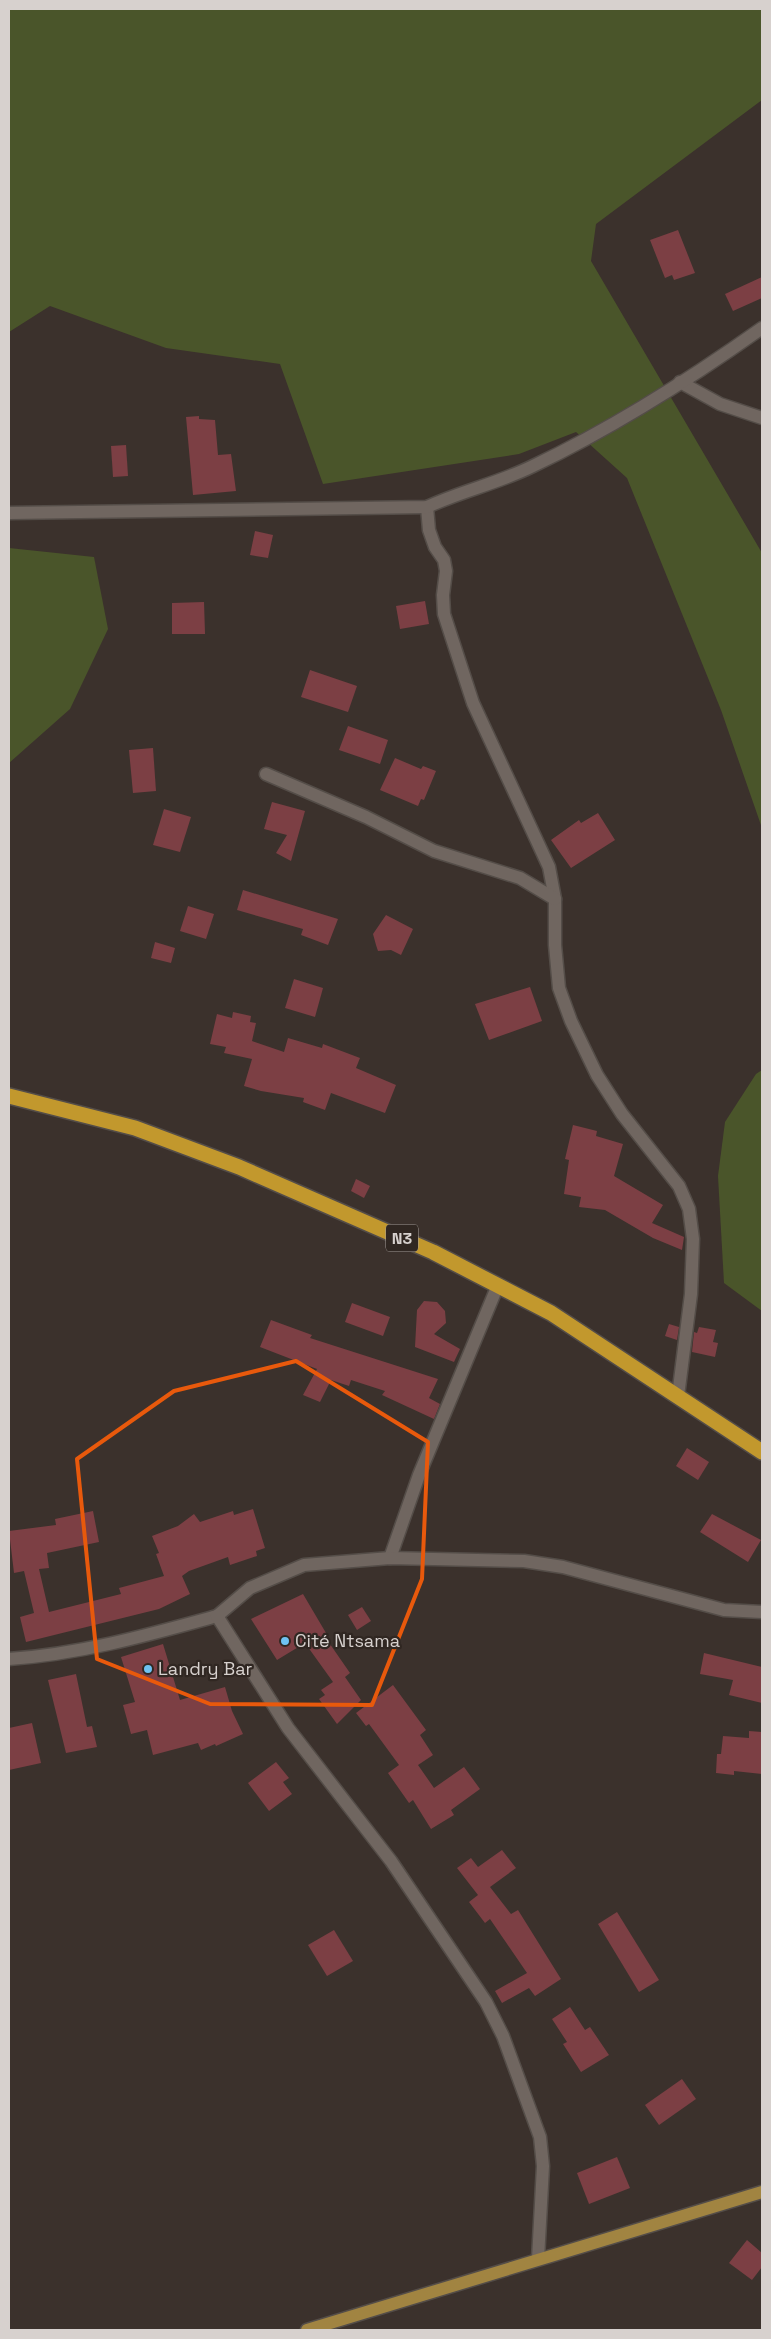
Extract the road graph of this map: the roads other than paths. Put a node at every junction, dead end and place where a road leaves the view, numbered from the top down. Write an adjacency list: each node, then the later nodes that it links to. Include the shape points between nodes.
1 (762, 328): 2 (street)
2 (680, 382): 3 (street, via 720,404); 4 (street, via 614,424 532,467)
3 (762, 418)
4 (427, 507): 5 (street); 7 (street, via 429,530 446,571 444,614 473,703 549,867)
5 (9, 513)
6 (266, 774): 7 (street, via 366,817 434,851 520,878)
7 (555, 899): 10 (street, via 559,988 571,1021 597,1075 622,1114 679,1186 689,1209 693,1239 691,1294)
8 (9, 1096): 9 (highway, N3, via 135,1128 239,1167 425,1248)
9 (498, 1285): 10 (highway, N3, via 551,1313); 12 (street, via 419,1475)
10 (678, 1396): 11 (highway, N3)
11 (762, 1452)
12 (390, 1558): 13 (street, via 524,1561 563,1567 724,1610); 14 (street, via 295,1568 250,1588)
13 (762, 1612)
14 (217, 1616): 15 (street, via 109,1645 50,1656); 17 (street, via 288,1728 391,1861 486,2002 504,2036 540,2137 544,2166)
15 (9, 1659)
16 (762, 2192): 17 (main road)
17 (538, 2259): 18 (main road)
18 (307, 2330)

